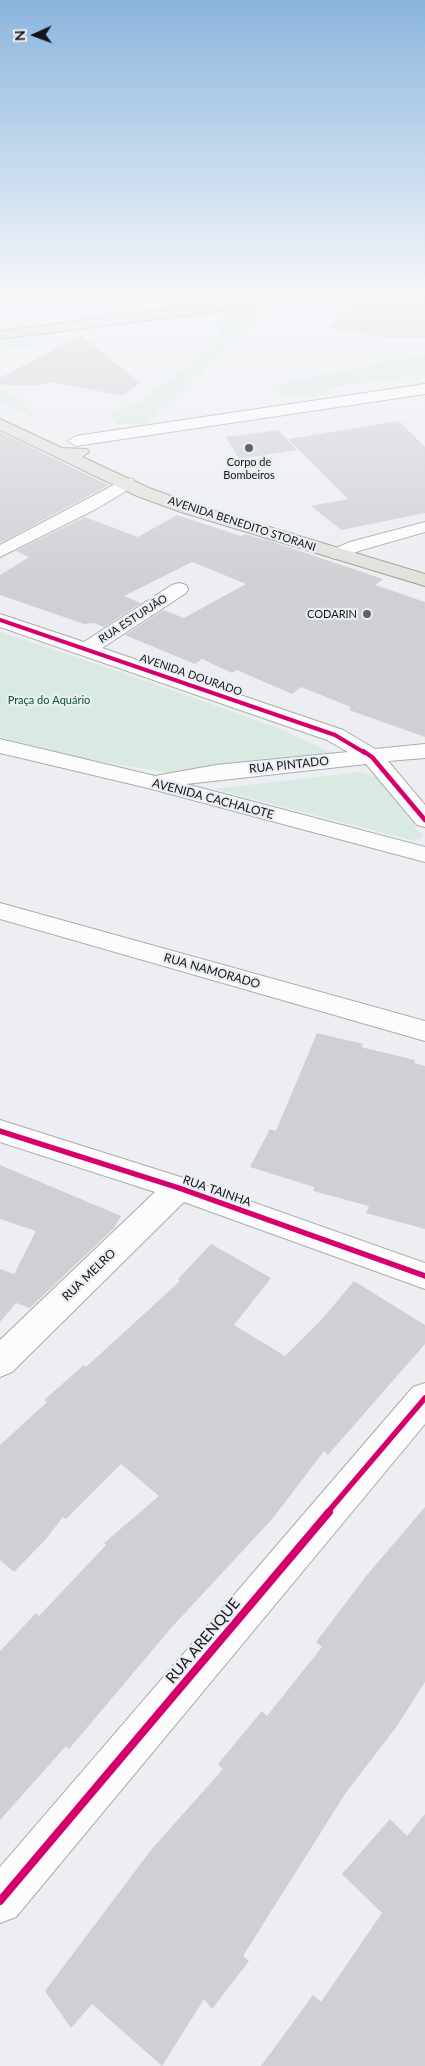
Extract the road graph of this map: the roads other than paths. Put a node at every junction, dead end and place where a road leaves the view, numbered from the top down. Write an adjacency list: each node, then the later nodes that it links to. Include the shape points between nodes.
1 (410, 391): 5 (street)
2 (425, 399): 5 (street)
3 (0, 409): 5 (main road, AVENIDA BENEDITO STORANI)
4 (0, 424): 5 (main road, AVENIDA BENEDITO STORANI)
5 (72, 447): 6 (main road, AVENIDA BENEDITO STORANI)
6 (133, 477): 8 (main road, AVENIDA BENEDITO STORANI); 9 (street)
7 (158, 479): 11 (main road, AVENIDA BENEDITO STORANI, via 210,500)
8 (143, 492): 9 (street); 13 (main road, AVENIDA BENEDITO STORANI)
9 (90, 506): 12 (street)
10 (425, 526): 11 (street)
11 (356, 546): 13 (street); 14 (main road, AVENIDA BENEDITO STORANI)
12 (0, 552)
13 (337, 554): 15 (main road, AVENIDA BENEDITO STORANI)
14 (425, 568)
15 (425, 580)
16 (179, 589): 18 (street, RUA ESTURJÃO)
17 (0, 620): 18 (street, AVENIDA DOURADO)
18 (87, 649): 21 (street, AVENIDA DOURADO, via 335,735)
19 (0, 746): 22 (street, AVENIDA CACHALOTE)
20 (425, 751): 21 (street, RUA PINTADO)
21 (372, 757): 22 (street, RUA PINTADO, via 216,772); 23 (street)
22 (153, 782): 24 (street, AVENIDA CACHALOTE)
23 (425, 820)
24 (425, 855)
25 (0, 911): 26 (street, RUA NAMORADO)
26 (425, 1031)
27 (0, 1131): 28 (street, RUA TAINHA)
28 (179, 1188): 29 (street, RUA TAINHA); 30 (street, RUA MELRO)
29 (425, 1276)
30 (0, 1362)
31 (425, 1398): 32 (street, RUA ARENQUE)
32 (0, 1900)

